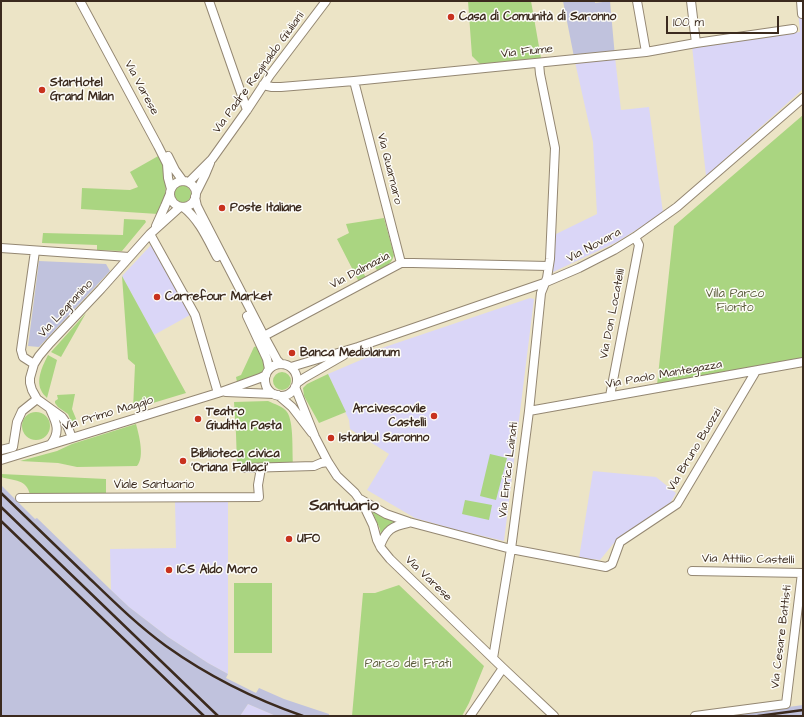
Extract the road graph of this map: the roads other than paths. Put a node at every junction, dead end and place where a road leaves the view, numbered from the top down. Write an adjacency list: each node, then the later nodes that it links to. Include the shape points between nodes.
1 (80, 1): 19 (street, Via Varese, via 158,146 166,164)
2 (86, 1): 18 (street, Via Varese, via 175,170)
3 (209, 1): 16 (street)
4 (326, 1): 14 (street, Via Padre Reginaldo Giuliani)
5 (637, 1): 11 (street)
6 (691, 1): 10 (street)
7 (801, 1): 8 (street)
8 (802, 14)
9 (793, 29): 10 (street, Via Fiume)
10 (696, 43): 11 (street, Via Fiume)
11 (646, 52): 12 (street, Via Fiume)
12 (539, 63): 13 (street, Via Fiume); 28 (street, Via Enrico Lainati, via 555,148)
13 (354, 81): 14 (street, Via Fiume, via 281,87); 27 (street, Via Quarnaro)
14 (263, 85): 16 (street, Via Padre Reginaldo Giuliani)
15 (803, 98): 23 (street, Via Novara, via 677,207)
16 (247, 110): 17 (street, Via Padre Reginaldo Giuliani)
17 (212, 159): 18 (street, Via Padre Reginaldo Giuliani); 20 (street, Via Padre Reginaldo Giuliani)
18 (186, 182): 19 (street, via 175,183); 20 (street, via 192,185)
19 (170, 191): 21 (street, via 172,202); 22 (street, Via Legnanino)
20 (195, 195): 21 (street, via 191,204); 30 (street, via 197,206)
21 (182, 207): 22 (street, Via Legnanino); 37 (street, via 200,227 232,283 268,361)
22 (151, 233): 26 (street, Via Legnanino); 39 (street, via 195,315)
23 (635, 237): 29 (street, Via Novara, via 579,268); 41 (street, Via Don Locatelli, via 639,245)
24 (1, 248): 25 (street)
25 (35, 251): 26 (street); 33 (street, via 21,350 23,357)
26 (129, 257): 33 (street, Via Legnanino)
27 (401, 263): 28 (street, Via Dalmazia); 30 (street, Via Dalmazia)
28 (548, 266): 29 (street, Via Enrico Lainati)
29 (544, 283): 31 (street, Via Novara); 44 (street, Via Enrico Lainati)
30 (264, 336): 34 (street)
31 (358, 347): 35 (street, Via Novara); 38 (street, Via Novara)
32 (803, 362): 36 (street, Via Paolo Mantegazza)
33 (34, 364): 42 (street, Via Legnanino, via 30,383)
34 (281, 364): 35 (street); 37 (street, via 273,366)
35 (291, 368): 38 (street, via 296,374)
36 (756, 371): 41 (street, Via Paolo Mantegazza); 57 (street, Via Bruno Buozzi, via 677,504 620,542 612,564 606,567)
37 (268, 372): 39 (street, Via Primo Maggio, via 260,378); 40 (street, via 266,384 270,391)
38 (296, 385): 40 (street, via 286,395); 45 (street, Via Varese)
39 (220, 392): 40 (street, Via Primo Maggio); 46 (street, Via Primo Maggio)
40 (276, 394): 45 (street, Via Varese, via 292,407)
41 (610, 396): 44 (street, Via Paolo Mantegazza)
42 (37, 399): 43 (street); 48 (street, via 22,411 17,422 13,447)
43 (49, 408): 46 (street, via 62,417); 47 (street, via 57,428 56,437)
44 (529, 411): 57 (street, Via Enrico Lainati)
45 (315, 437): 50 (street, Via Varese)
46 (72, 438): 47 (street, Via Primo Maggio)
47 (51, 444): 49 (street, Via Primo Maggio)
48 (1, 450)
49 (1, 460)
50 (328, 462): 52 (street, via 314,466); 54 (street, Via Varese, via 337,476)
51 (245, 468): 52 (street)
52 (261, 468): 53 (street, Viale Santuario, via 259,497)
53 (20, 498)
54 (360, 499): 55 (street, via 386,514); 56 (street, Via Varese, via 372,521)
55 (409, 522): 56 (street, via 390,529); 57 (street)
56 (380, 546): 60 (street, Via Varese, via 390,559)
57 (511, 549): 60 (street, Via Enrico Lainati)
58 (692, 571): 59 (street, Via Attilio Castelli)
59 (802, 573): 64 (street, Via Cesare Battisti, via 786,704)
60 (493, 658): 61 (street, Via Varese)
61 (503, 668): 62 (street); 63 (street, Via Varese)
62 (470, 716)
63 (554, 716)
64 (694, 716)

